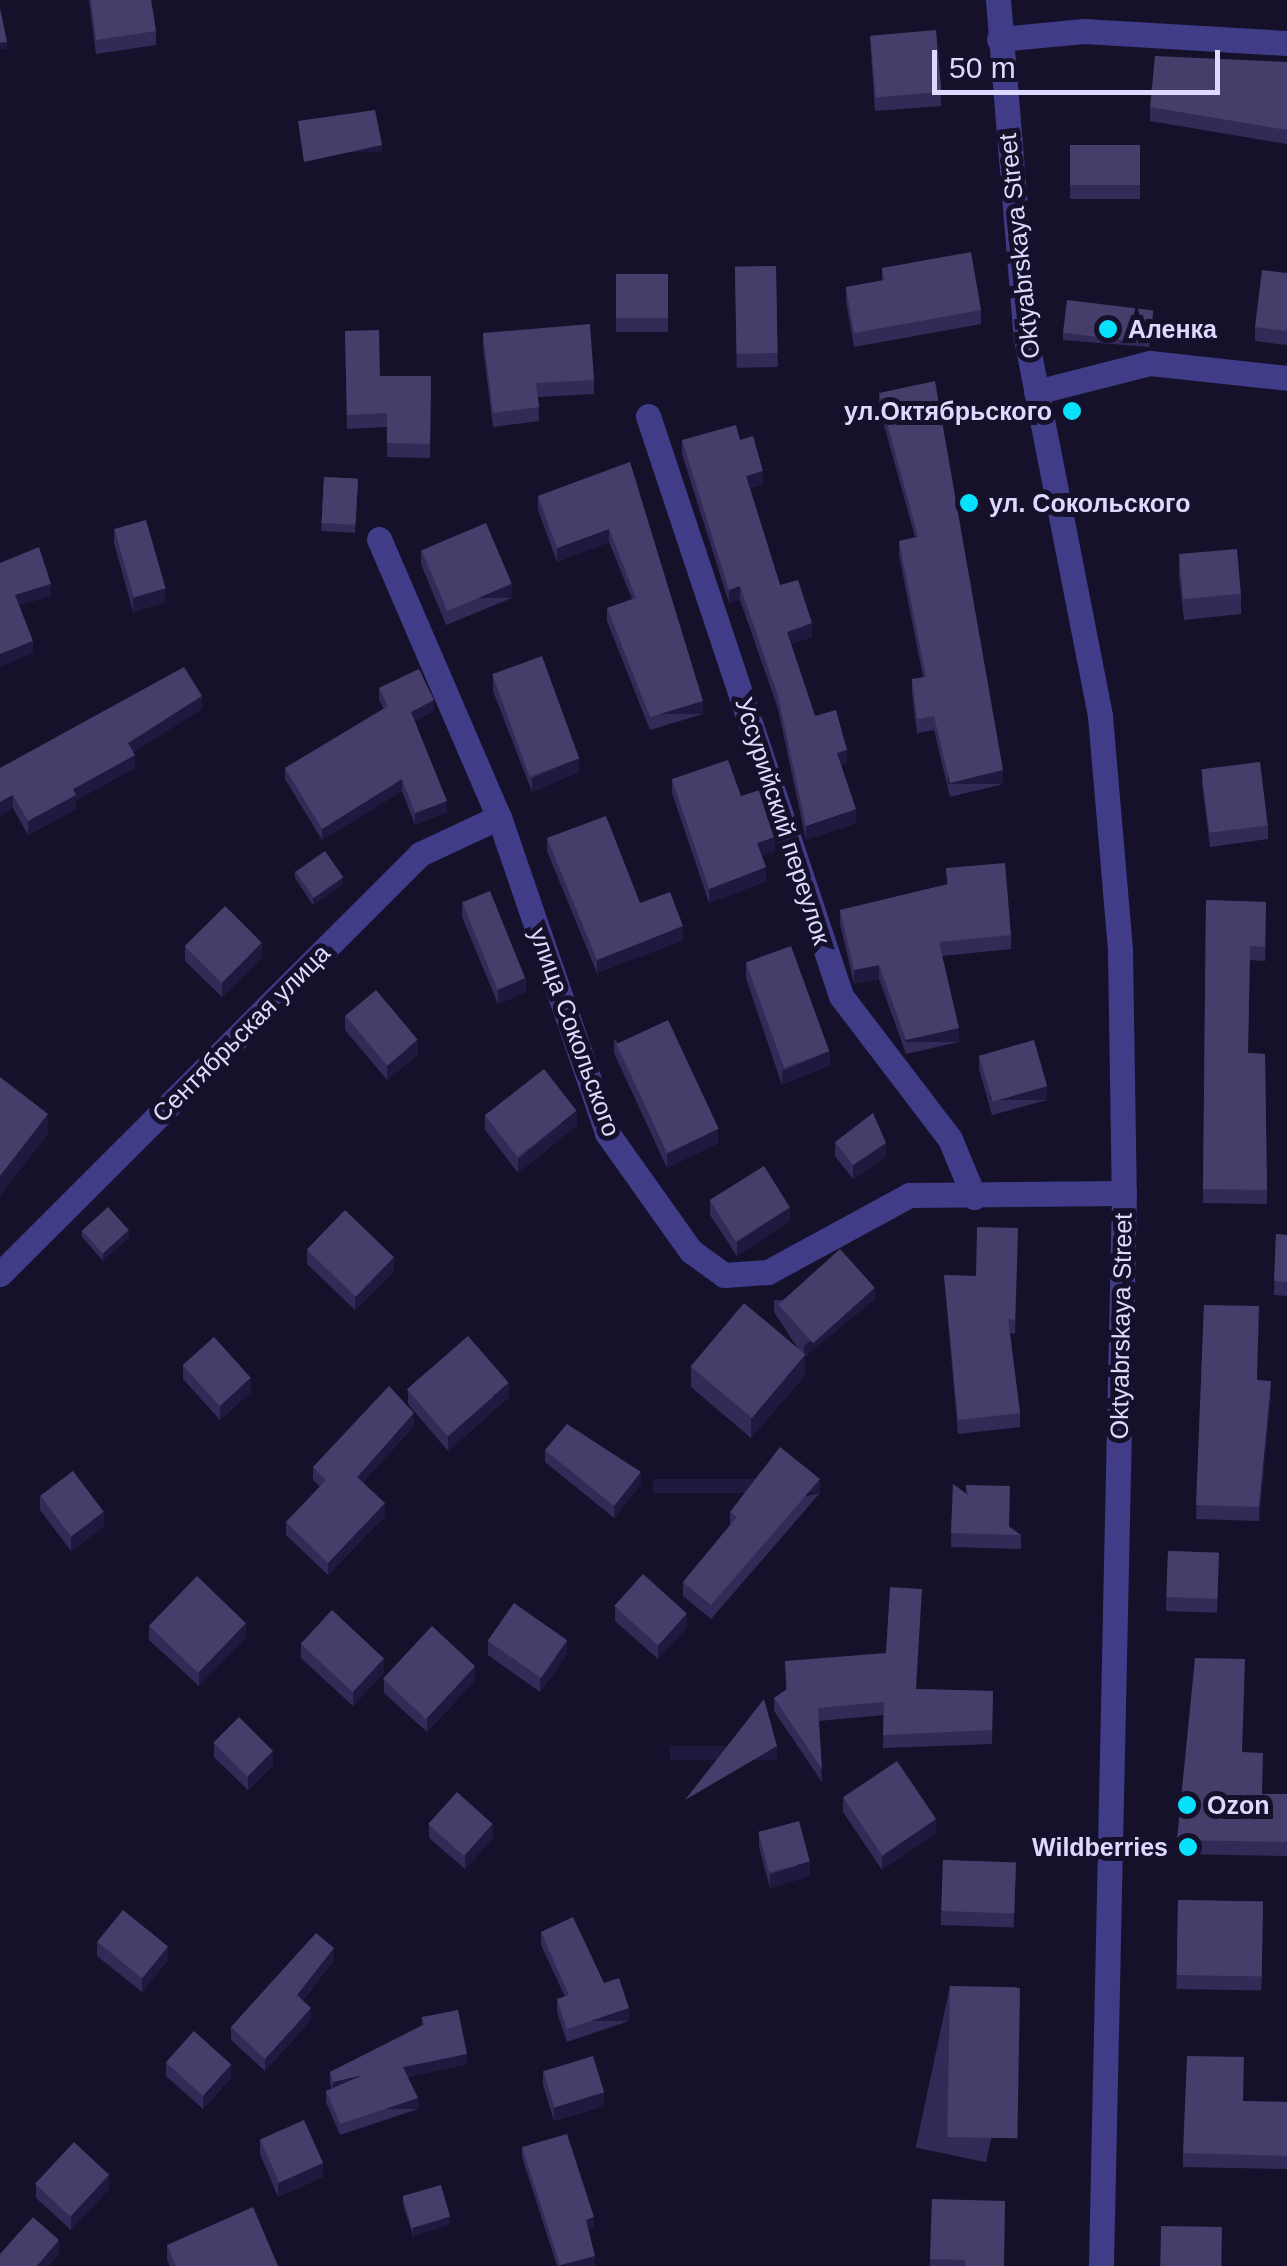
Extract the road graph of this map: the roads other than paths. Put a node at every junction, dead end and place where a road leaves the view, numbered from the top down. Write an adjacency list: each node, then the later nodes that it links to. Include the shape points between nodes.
1 (998, 0): 2 (street, Oktyabrskaya Street)
2 (1000, 39): 3 (street, via 1084,31); 5 (street, Oktyabrskaya Street)
3 (1287, 43)
4 (1287, 378): 5 (street, Oktyabrskaya Street, via 1150,363)
5 (1036, 392): 9 (street, Oktyabrskaya Street, via 1100,716 1120,951)
6 (648, 416): 10 (street, Уссурийский переулок, via 841,996 950,1139)
7 (380, 539): 8 (street, улица Сокольского)
8 (499, 816): 10 (street, улица Сокольского, via 607,1133 692,1251 724,1275 768,1272 908,1195); 11 (street, Сентябрьская улица, via 420,854)
9 (1124, 1193): 10 (street, улица Сокольского); 12 (street, Oktyabrskaya Street)
10 (974, 1197)
11 (0, 1274)
12 (1101, 2266)

